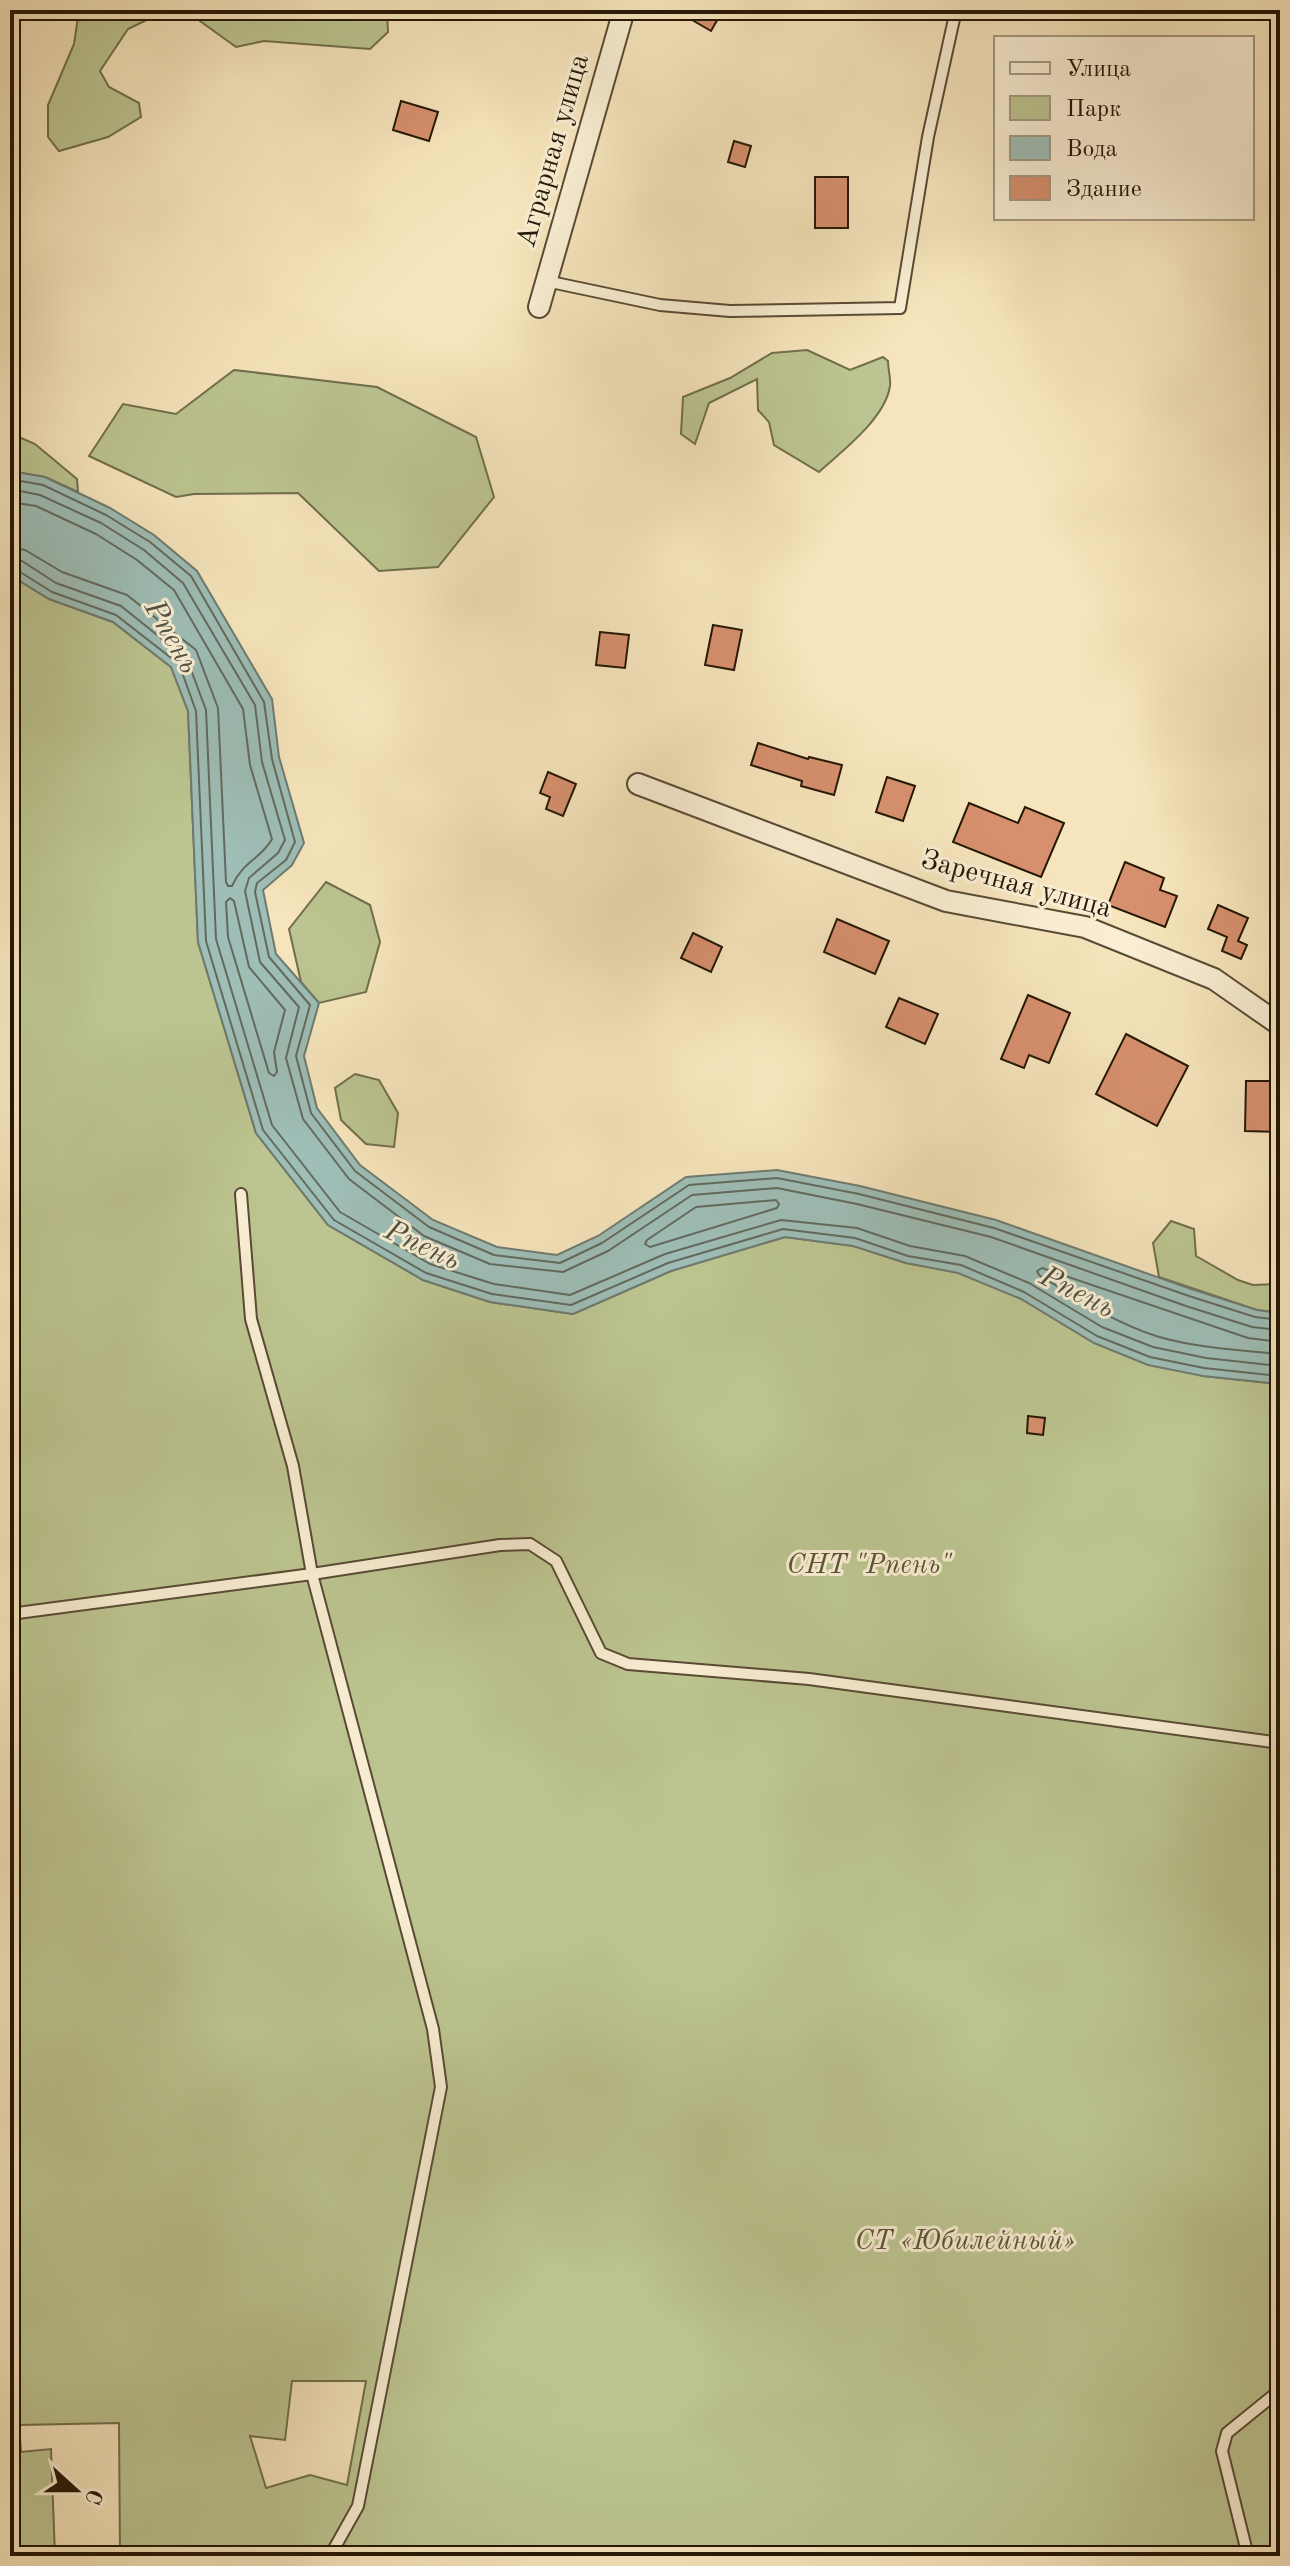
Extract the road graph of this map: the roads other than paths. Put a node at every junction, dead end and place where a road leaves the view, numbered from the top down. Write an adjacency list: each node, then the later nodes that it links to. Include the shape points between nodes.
1 (624, 10): 3 (street, Аграрная улица)
2 (956, 10): 3 (lane, via 928,137 900,308 730,311 660,305)
3 (546, 281): 4 (street, Аграрная улица)
4 (539, 307)
5 (638, 784): 6 (street, Заречная улица, via 946,901 1085,927 1214,979)
6 (1280, 1025)
7 (241, 1194): 8 (lane, via 251,1319 293,1466)
8 (312, 1574): 9 (lane); 10 (lane, via 530,1544 556,1561 601,1653 628,1664 809,1679); 12 (lane, via 433,2029 441,2087 358,2506)
9 (10, 1614)
10 (1280, 1743)
11 (1280, 2390): 13 (lane, via 1227,2433 1222,2451)
12 (330, 2556)
13 (1248, 2556)

